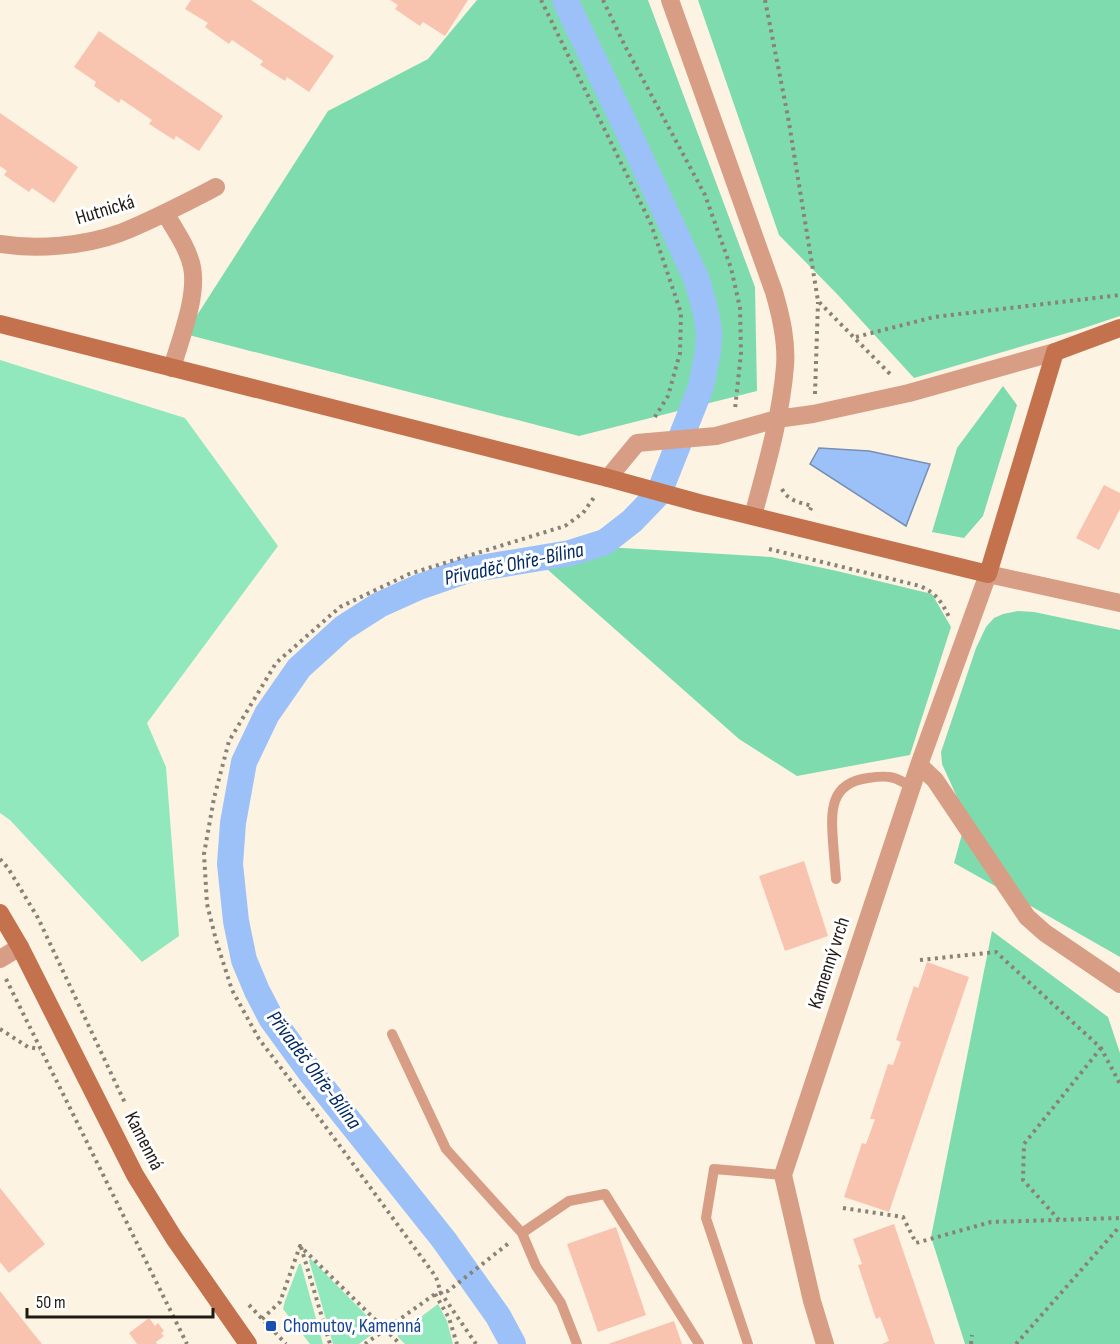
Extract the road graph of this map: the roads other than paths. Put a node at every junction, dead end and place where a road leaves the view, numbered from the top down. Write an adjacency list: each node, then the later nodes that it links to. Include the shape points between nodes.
1 (670, 0): 9 (street, via 779,308 785,365)
2 (216, 186): 3 (street, Hutnická)
3 (165, 213): 4 (street, Hutnická, via 118,233 83,242 35,247); 8 (street, via 185,248 194,285)
4 (0, 244)
5 (0, 324): 8 (street)
6 (1120, 328): 7 (street)
7 (1055, 352): 9 (street, via 909,393); 12 (street)
8 (172, 368): 10 (street)
9 (777, 419): 10 (street, via 716,436 637,443); 11 (street)
10 (608, 478): 11 (street)
11 (753, 516): 12 (street)
12 (988, 574): 13 (street); 14 (street, Kamenný vrch)
13 (1120, 603)
14 (919, 765): 15 (street, Kamenný vrch); 20 (street, via 935,780 1027,917)
15 (911, 787): 16 (lane, via 898,778 883,776 864,778 842,790 834,801 831,818); 22 (street, Kamenný vrch)
16 (836, 879)
17 (0, 913): 18 (street, Kamenná)
18 (20, 947): 19 (street); 24 (street, Kamenná, via 135,1175)
19 (0, 959)
20 (1120, 984)
21 (392, 1034): 23 (lane, via 446,1149)
22 (783, 1175): 27 (lane, via 714,1169 705,1218); 28 (street)
23 (522, 1233): 25 (lane, via 536,1266 561,1303); 26 (lane, via 569,1201 605,1194)
24 (248, 1344)
25 (577, 1344)
26 (699, 1344)
27 (748, 1344)
28 (825, 1344)

